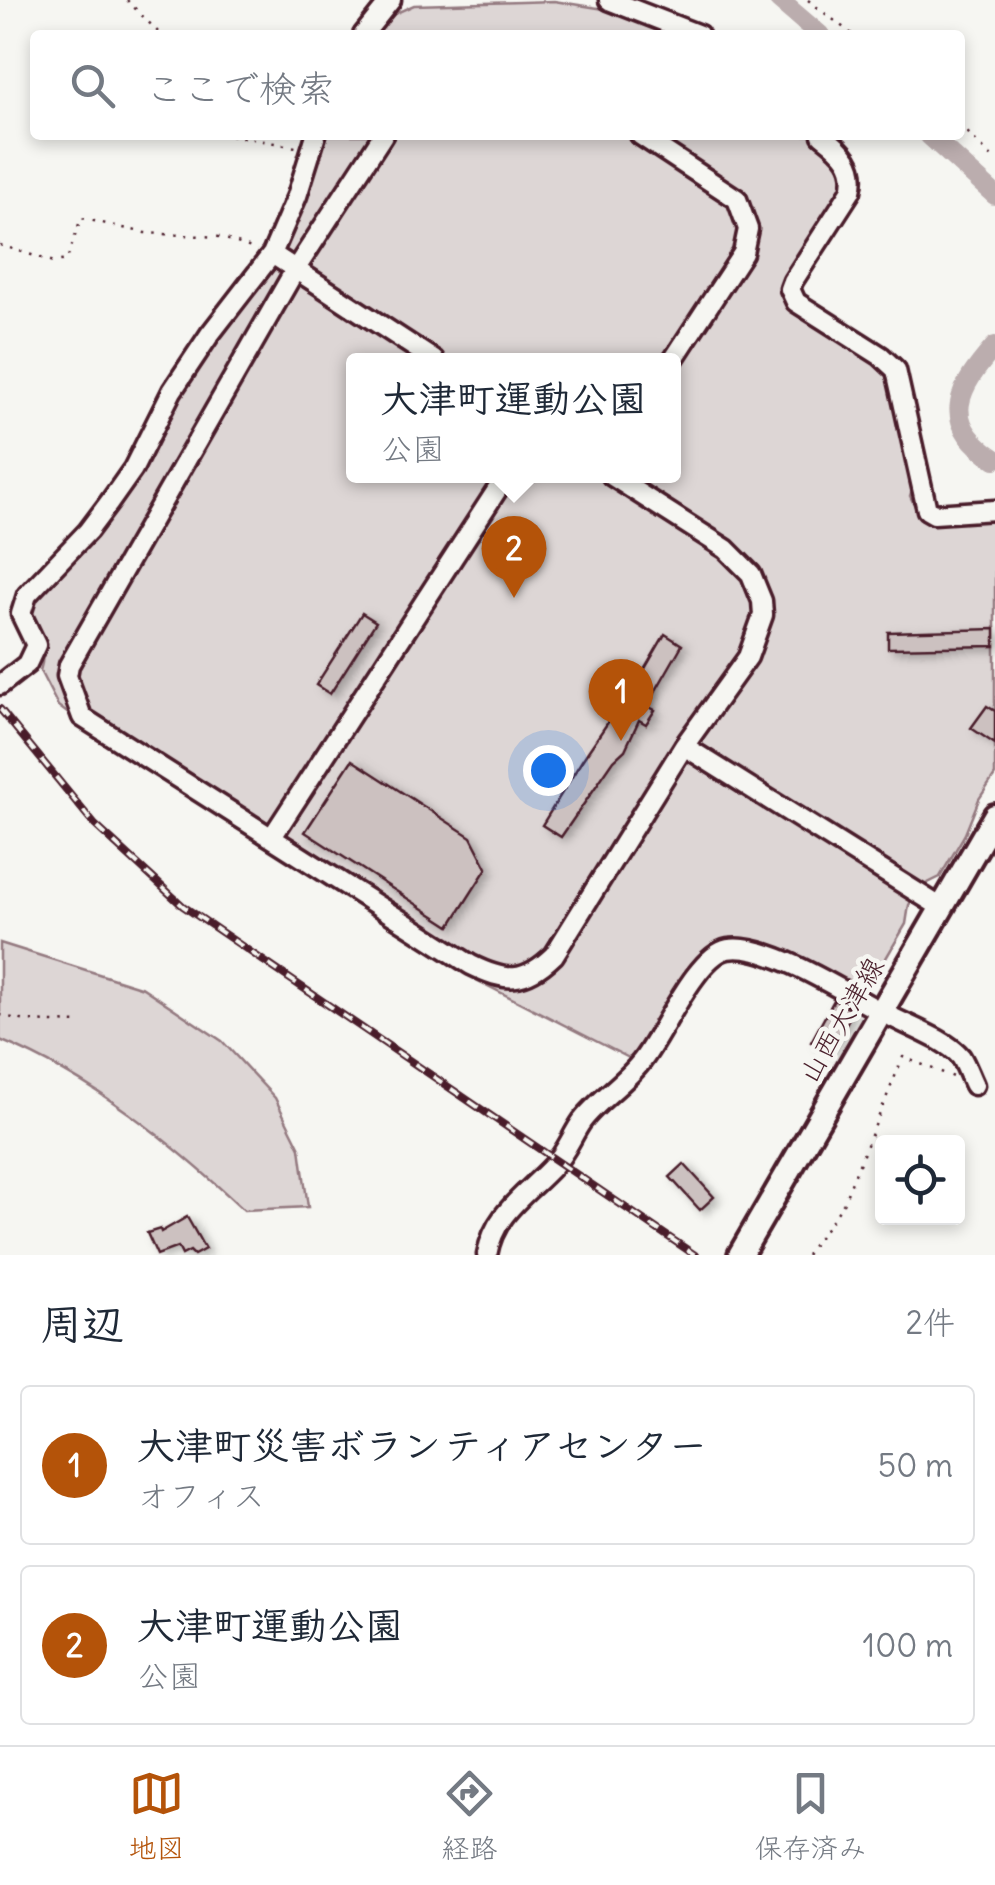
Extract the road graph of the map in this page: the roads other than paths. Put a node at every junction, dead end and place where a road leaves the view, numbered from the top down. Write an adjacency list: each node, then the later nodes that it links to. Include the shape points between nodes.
1 (391, 0): 3 (street)
2 (609, 0): 4 (street)
3 (367, 30)
4 (686, 30)
5 (380, 140): 10 (street)
6 (648, 140): 12 (street, via 737,199 748,229 743,253)
7 (828, 140): 15 (street, via 845,155 854,180 793,281 793,297 896,370 927,510)
8 (314, 143): 9 (street)
9 (272, 254): 10 (street); 16 (street, via 172,391 109,504 26,595 21,614 36,645 33,657)
10 (295, 270): 11 (street); 19 (street, via 68,676 82,717)
11 (423, 353)
12 (678, 353)
13 (501, 483): 19 (street)
14 (623, 483): 17 (street, via 726,549 750,574 762,602 748,657)
15 (995, 510)
16 (0, 685)
17 (684, 746): 19 (street, via 554,955 520,978 495,977 471,965); 20 (street)
18 (995, 816): 20 (main road, 山西大津線)
19 (272, 837)
20 (942, 908): 21 (main road, 山西大津線)
21 (880, 1012): 22 (street, via 960,1056); 23 (street, via 789,963 729,949 717,954 629,1078 582,1121 557,1162 500,1218); 24 (main road, 山西大津線)
22 (974, 1085)
23 (487, 1255)
24 (740, 1255)

